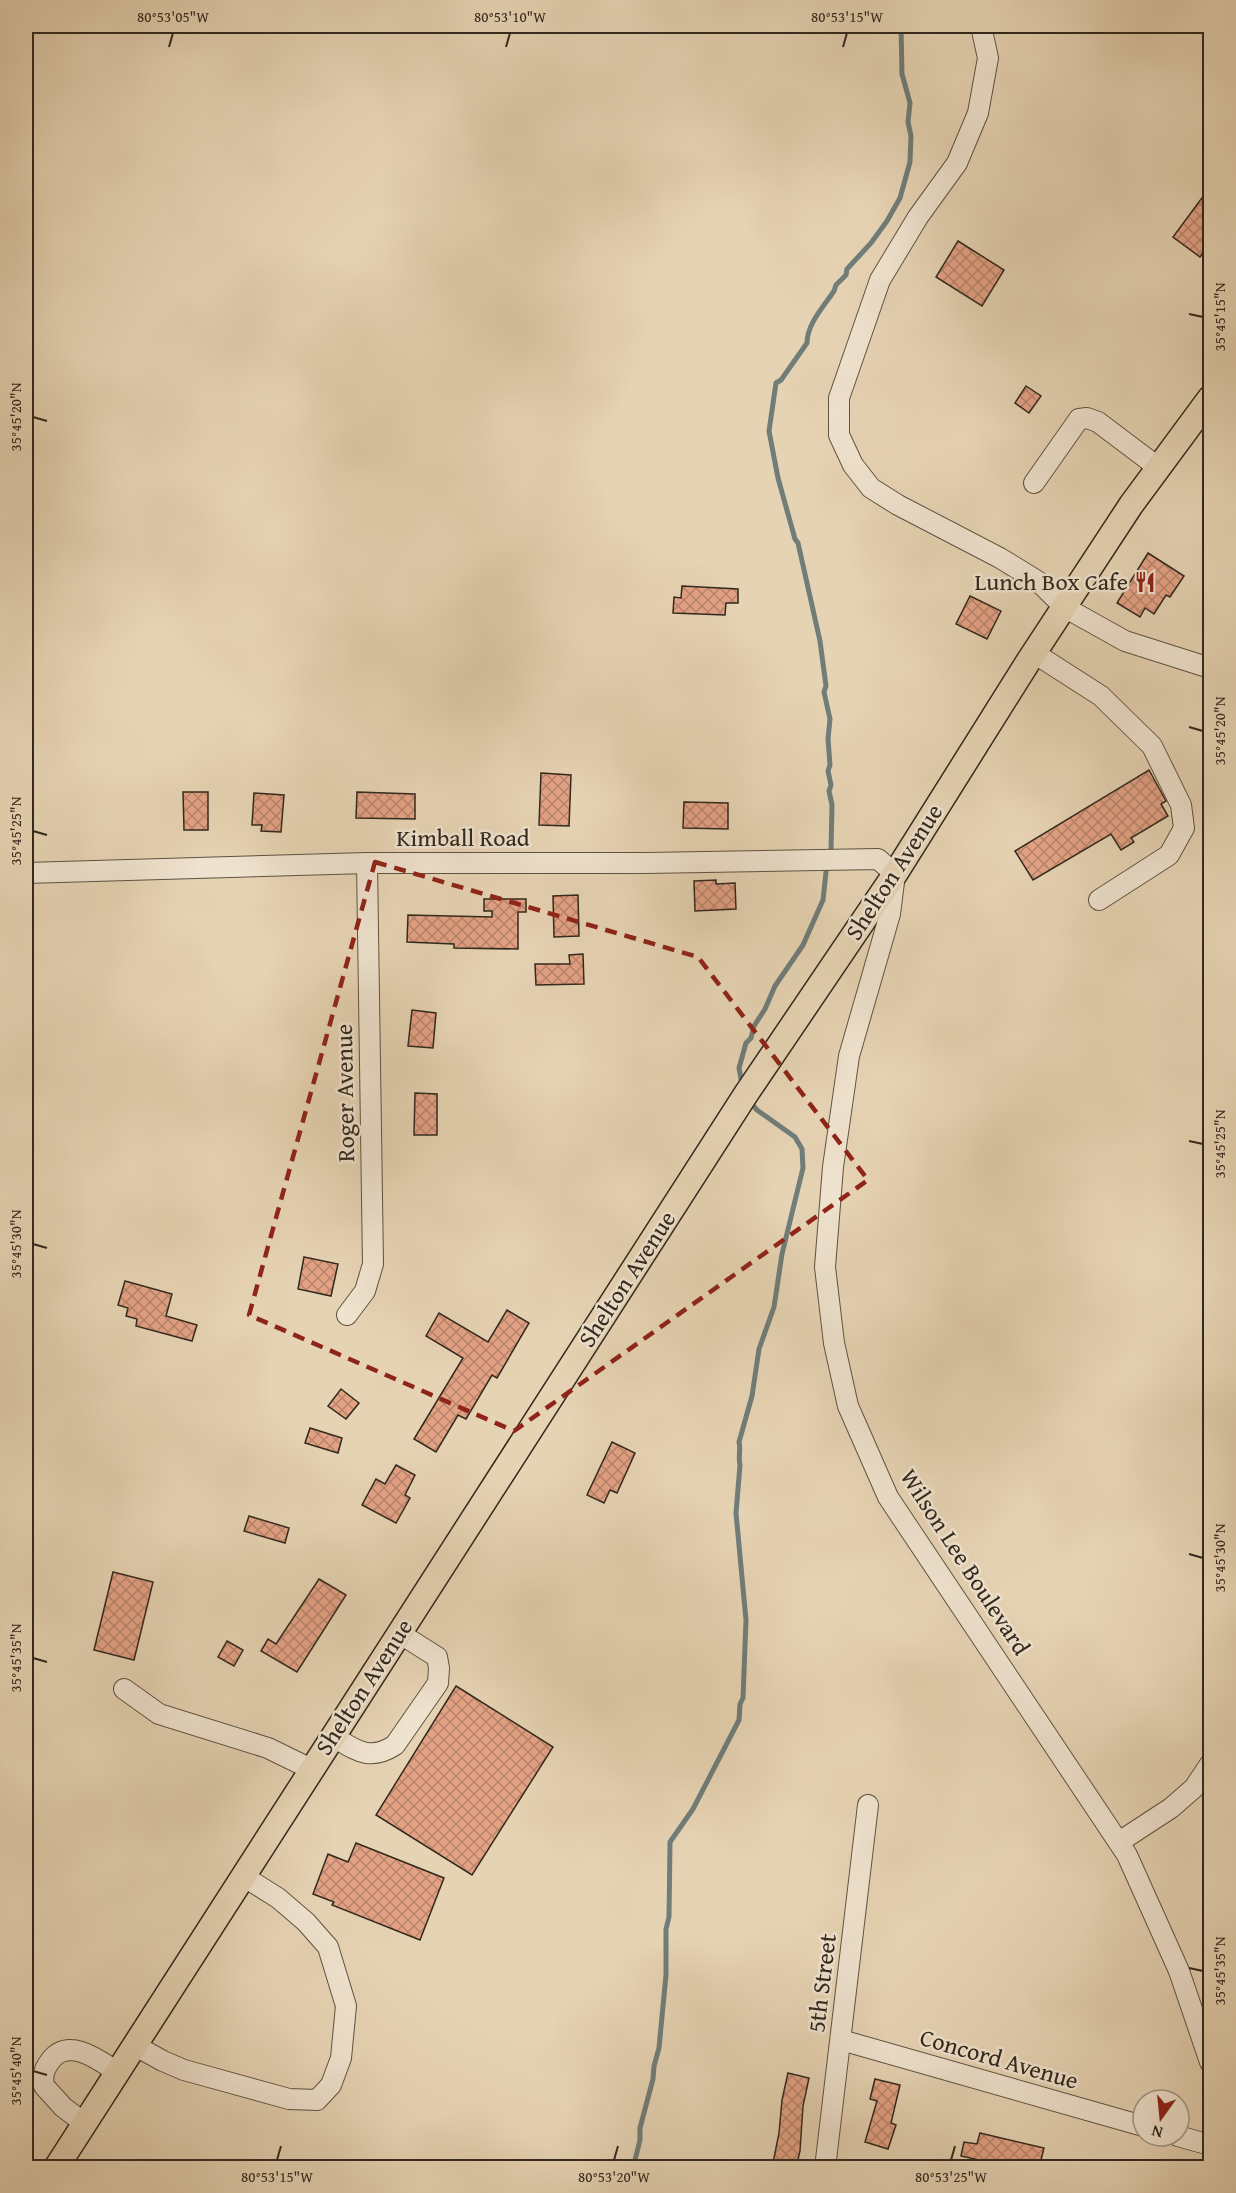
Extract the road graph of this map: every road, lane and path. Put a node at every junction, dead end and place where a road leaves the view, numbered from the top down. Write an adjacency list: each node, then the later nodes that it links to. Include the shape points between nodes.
1 (981, 26): 5 (street, via 988,58 978,113 957,163 880,280 839,398 839,435 853,465 871,488 1039,582)
2 (1210, 398): 3 (main road, Shelton Avenue)
3 (1159, 468): 4 (street, via 1087,418 1080,419); 5 (main road, Shelton Avenue)
4 (1034, 483)
5 (1064, 607): 6 (main road, Shelton Avenue); 7 (street, via 1125,641)
6 (1034, 653): 10 (main road, Shelton Avenue); 11 (street, via 1101,696 1152,746 1181,805 1184,828 1169,855)
7 (1210, 668)
8 (367, 863): 9 (street, Kimball Road); 10 (street, Kimball Road, via 878,859); 12 (street, Roger Avenue, via 373,1264 365,1291)
9 (26, 873)
10 (895, 874): 13 (main road, Shelton Avenue, via 746,1094); 19 (street, Wilson Lee Boulevard, via 890,914 849,1056 833,1167 825,1267 834,1343 848,1406 888,1497)
11 (1099, 900)
12 (347, 1315)
13 (399, 1633): 15 (main road, Shelton Avenue); 15 (street, via 437,1657 438,1683 395,1745 385,1751 362,1754)
14 (124, 1689): 17 (street, via 159,1714 268,1748)
15 (332, 1736): 17 (main road, Shelton Avenue)
16 (1210, 1764): 19 (street, via 1194,1788 1171,1808)
17 (311, 1769): 20 (main road, Shelton Avenue)
18 (868, 1805): 21 (street, 5th Street)
19 (1119, 1842): 23 (street, Wilson Lee Boulevard, via 1179,1971)
20 (243, 1876): 22 (main road, Shelton Avenue); 22 (street, via 278,1898 328,1947 346,2006 342,2058 331,2085 317,2100 289,2098 184,2070)
21 (841, 2040): 26 (street, Concord Avenue); 30 (street, 5th Street)
22 (134, 2045): 24 (main road, Shelton Avenue)
23 (1210, 2062)
24 (117, 2072): 25 (main road, Shelton Avenue); 25 (street, via 76,2050 65,2050 47,2064 44,2086)
25 (84, 2123): 29 (main road, Shelton Avenue)
26 (1131, 2123)
27 (1191, 2140): 28 (street)
28 (1210, 2145)
29 (56, 2168)
30 (825, 2168)

